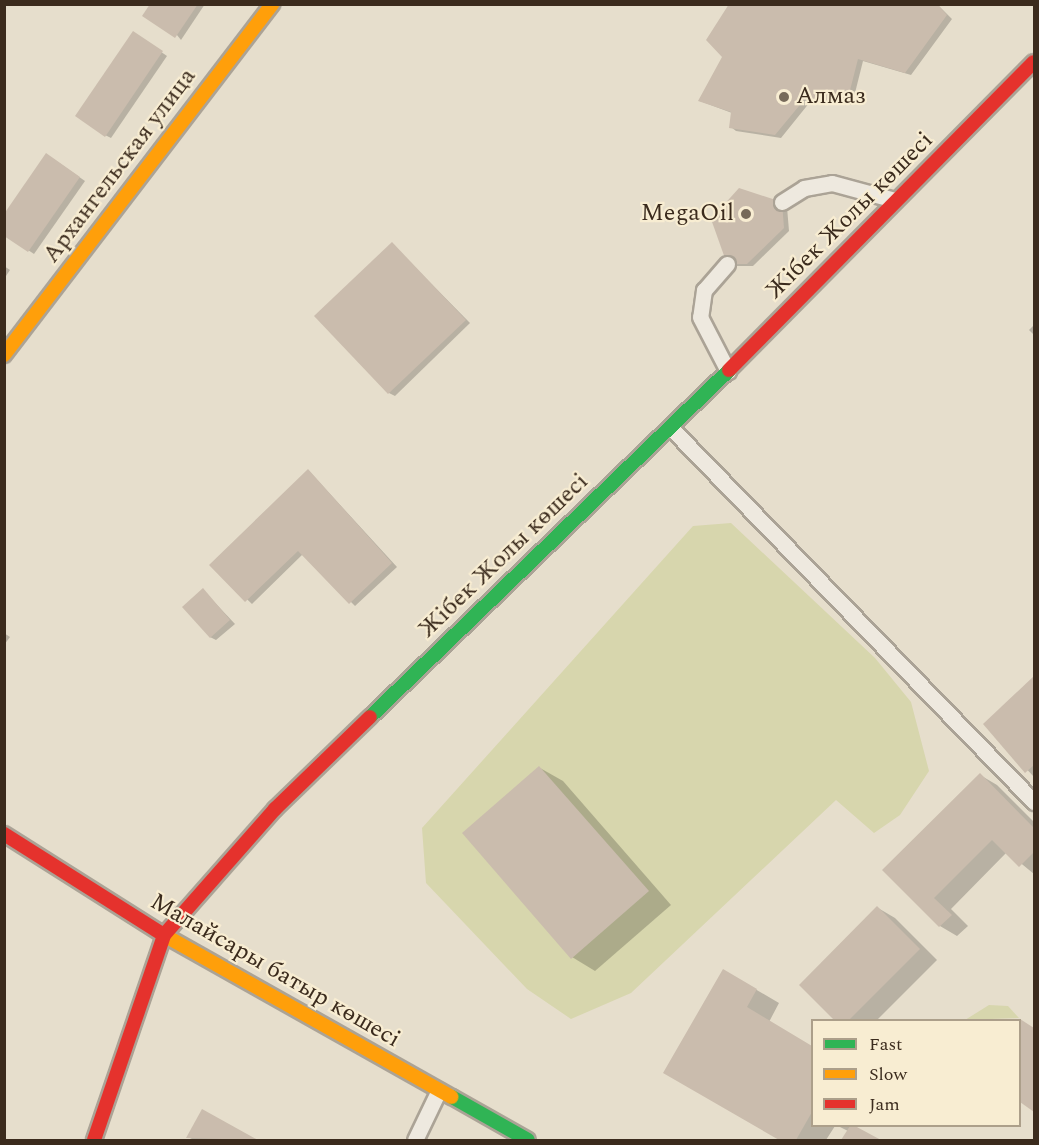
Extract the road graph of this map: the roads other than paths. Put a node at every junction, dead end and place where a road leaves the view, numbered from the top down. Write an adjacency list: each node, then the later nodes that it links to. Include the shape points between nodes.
1 (272, 4): 6 (main road, Архангельская улица)
2 (1035, 62): 3 (main road, Жібек Жолы көшесі)
3 (895, 200): 4 (lane, via 832,183 804,188); 7 (main road, Жібек Жолы көшесі)
4 (782, 202)
5 (726, 264): 7 (lane, via 704,290 699,317)
6 (4, 355)
7 (729, 370): 8 (main road, Жібек Жолы көшесі)
8 (670, 427): 9 (lane); 11 (main road, Жібек Жолы көшесі, via 275,809)
9 (1035, 802)
10 (4, 834): 11 (main road, Малайсары батыр көшесі)
11 (164, 935): 12 (main road, Малайсары батыр көшесі); 13 (main road, Жібек Жолы көшесі)
12 (439, 1090): 14 (lane); 15 (main road, Малайсары батыр көшесі)
13 (94, 1140)
14 (415, 1140)
15 (528, 1140)

